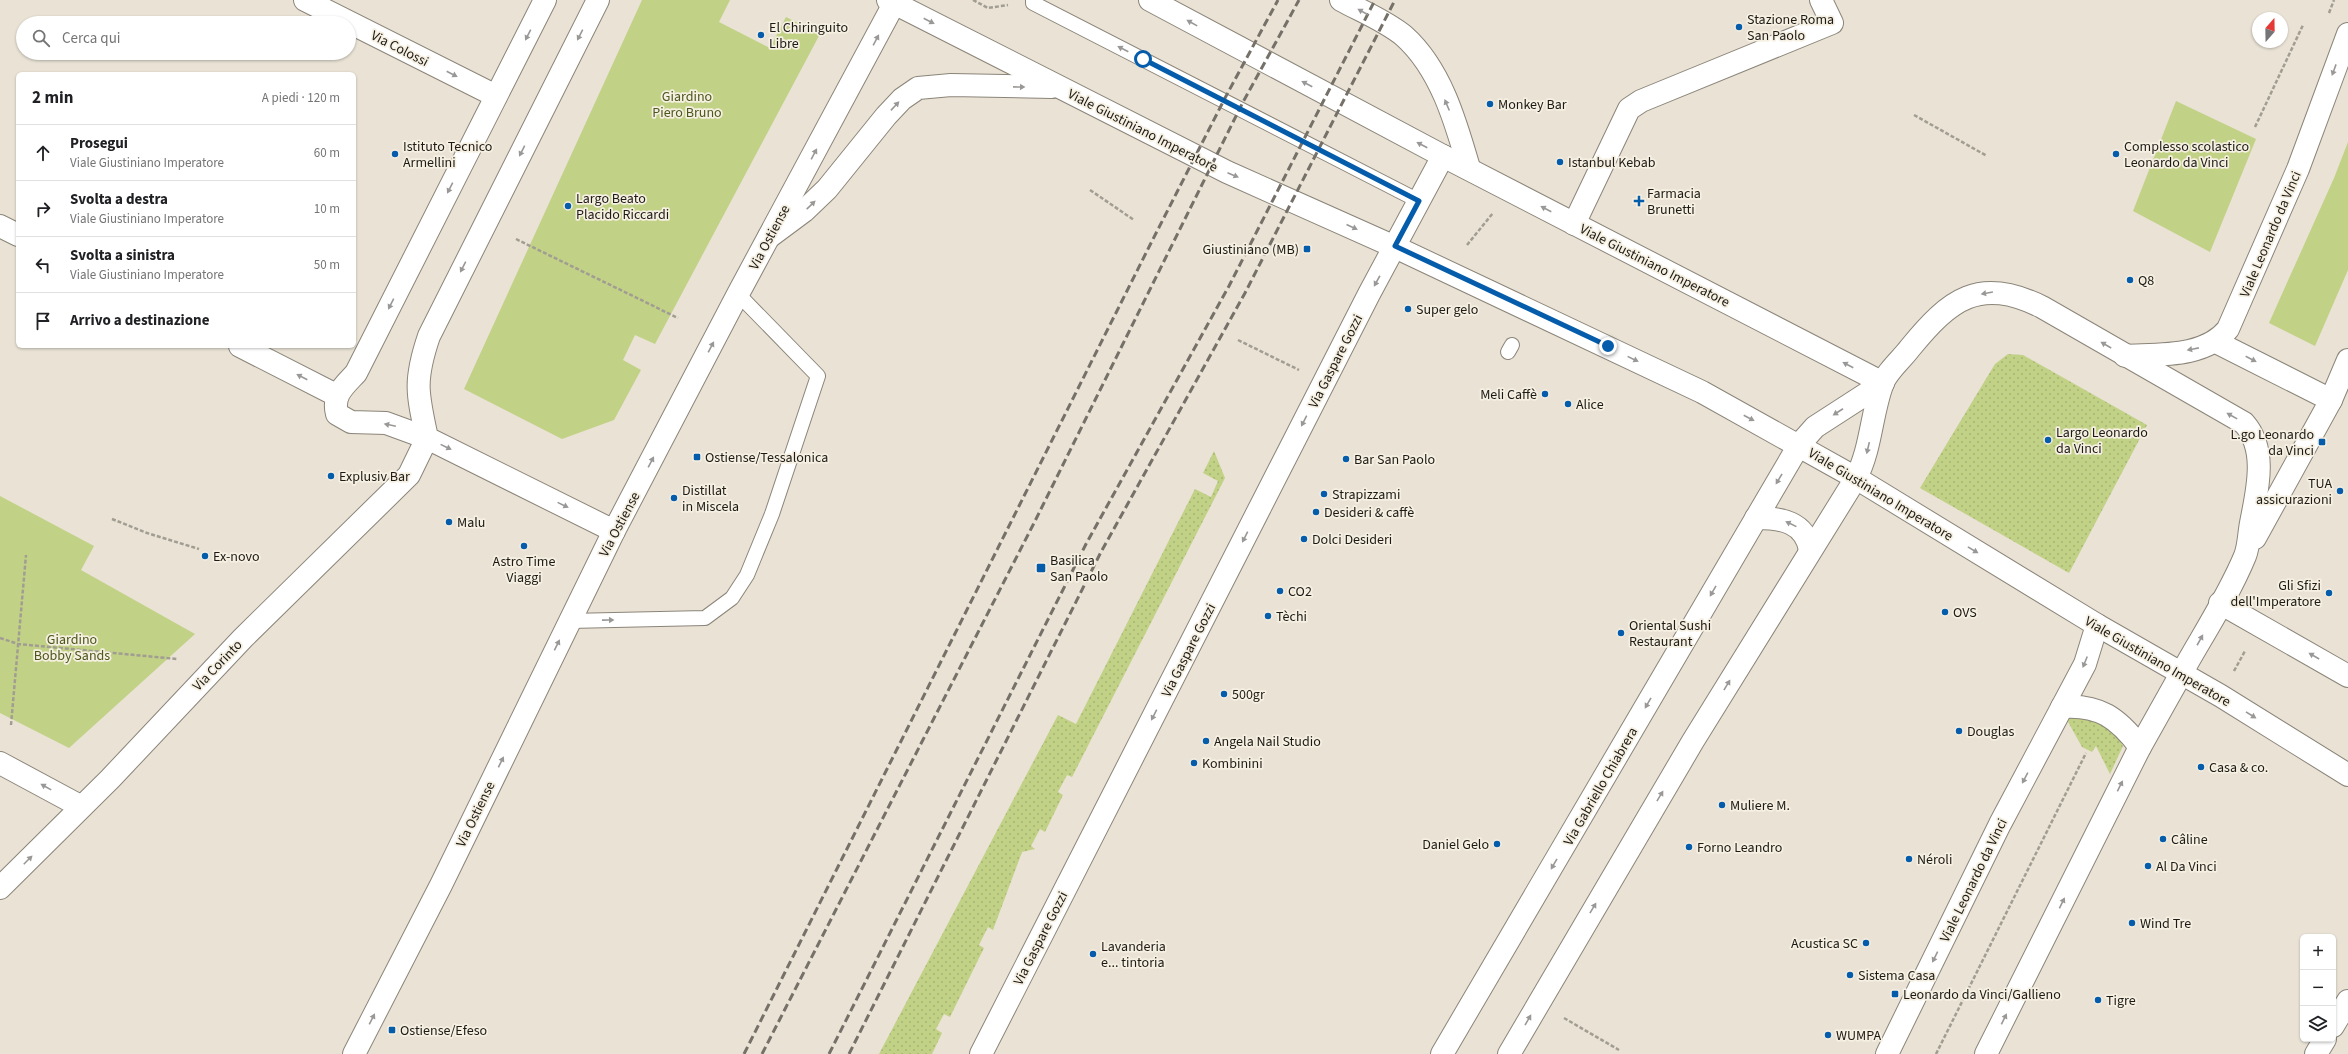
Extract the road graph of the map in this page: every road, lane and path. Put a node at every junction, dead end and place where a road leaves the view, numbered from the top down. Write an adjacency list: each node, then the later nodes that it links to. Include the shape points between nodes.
1 (304, 0): 11 (street, Via Colossi, one-way to 11)
2 (545, 0): 17 (street, one-way to 17)
3 (598, 0): 45 (street, one-way to 45, via 429,336 417,376)
4 (973, 0): 10 (path, via 988,8)
5 (1150, 0): 20 (street, Viale Giustiniano Imperatore, one-way to 5)
6 (1341, 0): 22 (street, one-way to 6, via 1447,103 1422,57 1397,31)
7 (1821, 0): 27 (street, via 1832,23 1641,101 1628,109)
8 (2334, 0): 12 (path)
9 (893, 1): 16 (street, Viale Giustiniano Imperatore, one-way to 16); 30 (street, Via Ostiense, one-way to 9)
10 (1033, 1): 24 (lane, one-way to 10)
11 (336, 16)
12 (2328, 16)
13 (2303, 25): 19 (path)
14 (356, 26): 17 (street, Via Colossi, one-way to 17)
15 (2348, 34): 37 (street, Viale Leonardo da Vinci, one-way to 37, via 2298,168 2233,319)
16 (1058, 88): 30 (street, one-way to 16, via 804,211 827,189 886,116 902,99 918,88 951,85); 33 (street, Viale Giustiniano Imperatore, one-way to 33, via 1227,172)
17 (496, 96): 43 (street, one-way to 43, via 356,373)
18 (1914, 116): 21 (path)
19 (2255, 127)
20 (1443, 156): 22 (street, Viale Giustiniano Imperatore); 24 (street)
21 (1987, 156)
22 (1469, 168): 27 (street, Viale Giustiniano Imperatore, one-way to 22)
23 (1090, 190): 26 (path)
24 (1419, 201): 33 (street)
25 (1495, 211): 32 (path)
26 (1134, 220)
27 (1574, 224): 42 (street, Viale Giustiniano Imperatore, one-way to 27)
28 (0, 226): 29 (street)
29 (16, 234)
30 (769, 237): 34 (street, Via Ostiense)
31 (516, 239): 35 (path)
32 (1467, 244)
33 (1395, 246): 41 (street, Via Gaspare Gozzi, one-way to 41); 46 (street, Viale Giustiniano Imperatore, one-way to 46, via 1702,392)
34 (738, 294): 50 (street, Via Ostiense, one-way to 34); 56 (lane, one-way to 34, via 705,618 732,598 747,575 772,514 818,376)
35 (678, 318)
36 (1238, 340): 41 (path)
37 (2216, 342): 39 (street, Viale Leonardo da Vinci, one-way to 39, via 2196,350); 44 (street, one-way to 44)
38 (244, 348): 43 (street, one-way to 38)
39 (2125, 356): 42 (street, one-way to 42, via 2025,298 1994,292 1965,299 1944,311 1933,320); 53 (street, one-way to 39, via 2259,481 2259,456 2250,429 2244,423)
40 (2348, 360): 44 (street)
41 (1324, 383): 79 (street, Via Gaspare Gozzi, one-way to 79)
42 (1882, 383): 46 (street, one-way to 46, via 1815,427); 47 (street, one-way to 47, via 1866,457)
43 (336, 395): 45 (street, one-way to 43, via 390,424 345,420 337,414 334,405)
44 (2330, 400): 53 (street)
45 (426, 438): 50 (street, one-way to 50); 71 (street, Via Corinto, via 409,476 243,638 110,779)
46 (1799, 445): 47 (street, Viale Giustiniano Imperatore); 48 (street, Via Gabriello Chiabrera, one-way to 48)
47 (1856, 478): 52 (street); 57 (street, Viale Giustiniano Imperatore, one-way to 57)
48 (1756, 518): 52 (street, one-way to 48, via 1803,531 1793,524 1780,519); 80 (street, Via Gabriello Chiabrera, one-way to 80)
49 (112, 519): 51 (path)
50 (614, 531): 56 (street, Via Ostiense)
51 (199, 549)
52 (1810, 550): 74 (street, one-way to 52, via 1693,741)
53 (2245, 555): 55 (street)
54 (26, 556): 59 (path)
55 (2220, 603): 62 (street, one-way to 55); 64 (street, one-way to 55)
56 (569, 621): 78 (street, Via Ostiense, one-way to 56, via 450,866)
57 (2097, 625): 62 (street, Viale Giustiniano Imperatore); 65 (street, Viale Leonardo da Vinci, one-way to 65, via 2085,664)
58 (0, 638): 59 (path)
59 (18, 644): 61 (path); 66 (path)
60 (2248, 646): 63 (path)
61 (177, 659)
62 (2181, 674): 67 (street); 70 (street, Viale Giustiniano Imperatore, one-way to 70)
63 (2232, 676)
64 (2348, 676)
65 (2062, 707): 67 (street, via 2086,707 2108,714); 82 (street, Viale Leonardo da Vinci, one-way to 82, via 2000,824)
66 (11, 725)
67 (2140, 747): 84 (street, one-way to 67)
68 (2086, 753): 83 (path)
69 (0, 763): 71 (street, one-way to 69)
70 (2348, 775)
71 (80, 806): 72 (street, Via Corinto, one-way to 71)
72 (0, 888)
73 (2348, 1001): 75 (street)
74 (1537, 1005): 77 (path); 81 (street, one-way to 74)
75 (2336, 1021)
76 (2323, 1042): 85 (street)
77 (1619, 1050)
78 (354, 1054)
79 (982, 1054)
80 (1442, 1054)
81 (1509, 1054)
82 (1887, 1054)
83 (1936, 1054)
84 (1986, 1054)
85 (2316, 1054)

